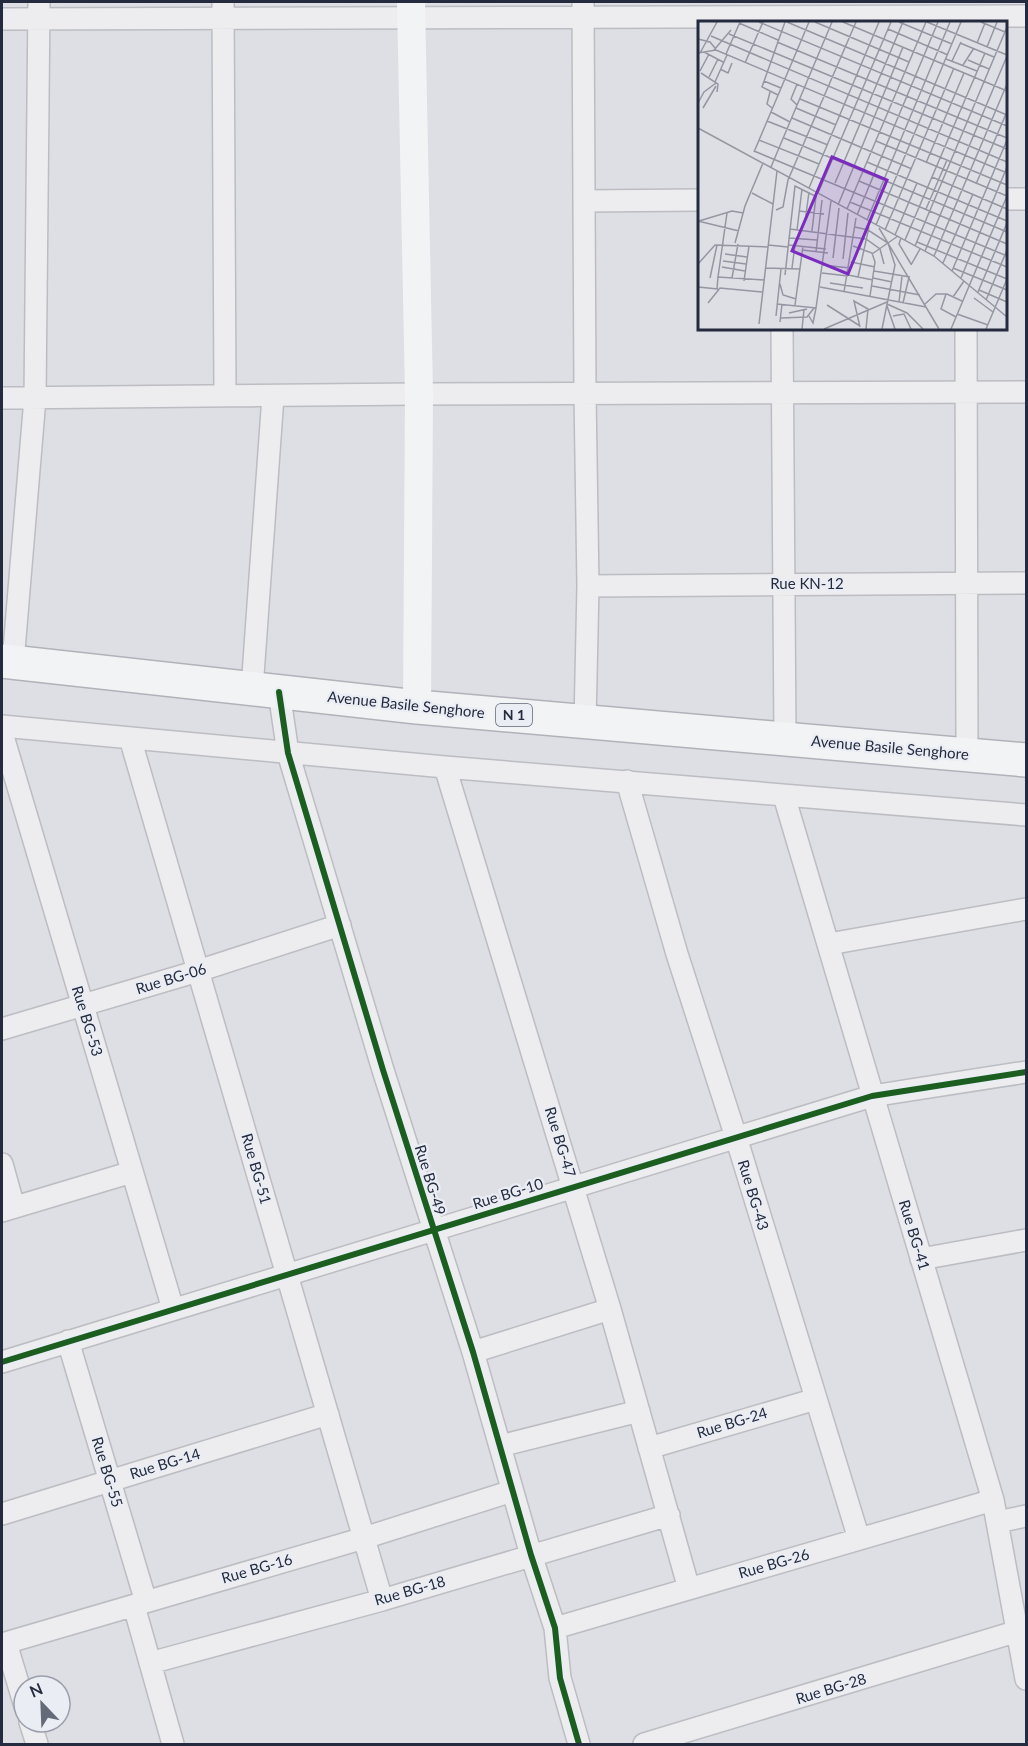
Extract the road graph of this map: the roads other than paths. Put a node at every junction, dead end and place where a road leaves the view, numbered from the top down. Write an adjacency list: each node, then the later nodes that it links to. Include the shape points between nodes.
1 (39, 10): 4 (street); 8 (street); 23 (street)
2 (411, 10): 3 (street); 4 (street); 18 (street)
3 (583, 10): 5 (street); 12 (street)
4 (223, 11): 20 (street)
5 (781, 14): 6 (street)
6 (965, 14): 7 (street)
7 (1026, 16)
8 (2, 19)
9 (1007, 199): 10 (street)
10 (1026, 199)
11 (698, 200): 12 (street)
12 (584, 201): 19 (street)
13 (782, 330): 16 (street)
14 (966, 330): 17 (street)
15 (1026, 392): 17 (street)
16 (783, 393): 17 (street); 19 (street); 26 (street)
17 (966, 393): 24 (street)
18 (419, 394): 19 (street); 21 (street); 30 (street)
19 (585, 394): 27 (street)
20 (225, 396): 21 (street); 23 (street)
21 (273, 396): 29 (street, Rue BG-49)
22 (2, 398): 23 (street)
23 (35, 398): 28 (street)
24 (967, 583): 25 (street, Rue KN-12); 26 (street, Rue KN-12); 37 (street)
25 (1026, 583)
26 (784, 585): 27 (street, Rue KN-12); 35 (street)
27 (588, 586): 31 (street)
28 (7, 662): 29 (highway, Avenue Basile Senghore / N 1)
29 (266, 690): 30 (highway, Avenue Basile Senghore / N 1); 36 (street, Rue BG-49)
30 (417, 707): 31 (highway, Avenue Basile Senghore / N 1)
31 (585, 722): 35 (highway, Avenue Basile Senghore / N 1)
32 (2, 726): 34 (street)
33 (2, 733): 47 (street, Rue BG-53)
34 (130, 738): 36 (street); 46 (street, Rue BG-51)
35 (785, 738): 37 (highway, Avenue Basile Senghore / N 1)
36 (288, 753): 39 (street); 44 (street, Rue BG-49)
37 (967, 754): 38 (highway, Avenue Basile Senghore / N 1)
38 (1026, 760)
39 (445, 767): 40 (street); 54 (street, Rue BG-47)
40 (627, 781): 41 (street); 51 (street, Rue BG-43, via 676,954)
41 (784, 796): 42 (street); 45 (street, Rue BG-41)
42 (1026, 815)
43 (1026, 909): 45 (street)
44 (340, 925): 46 (street, Rue BG-06); 56 (street, Rue BG-49)
45 (829, 944): 50 (street, Rue BG-41)
46 (198, 971): 47 (street, Rue BG-06); 59 (street, Rue BG-51)
47 (82, 1005): 48 (street, Rue BG-06); 53 (street, Rue BG-53)
48 (2, 1029)
49 (1026, 1072): 50 (street, Rue BG-10)
50 (872, 1096): 51 (street, Rue BG-10); 58 (street, Rue BG-41)
51 (736, 1137): 54 (street, Rue BG-10); 65 (street, Rue BG-43)
52 (2, 1164): 55 (street)
53 (132, 1172): 55 (street); 61 (street, Rue BG-53)
54 (574, 1187): 56 (street, Rue BG-10); 60 (street, Rue BG-47)
55 (8, 1209)
56 (433, 1229): 59 (street, Rue BG-10); 63 (street, Rue BG-49)
57 (1026, 1240): 58 (street)
58 (921, 1259): 72 (street, Rue BG-41)
59 (287, 1275): 61 (street, Rue BG-10); 67 (street, Rue BG-51)
60 (610, 1309): 63 (street); 66 (street, Rue BG-47)
61 (173, 1310): 62 (street, Rue BG-10)
62 (68, 1341): 64 (street, Rue BG-10); 70 (street, Rue BG-55)
63 (473, 1352): 68 (street, Rue BG-49)
64 (2, 1362)
65 (816, 1399): 69 (street, Rue BG-24); 78 (street, Rue BG-43)
66 (639, 1411): 68 (street); 69 (street, Rue BG-47)
67 (328, 1414): 70 (street, Rue BG-14); 77 (street, Rue BG-51)
68 (500, 1446): 71 (street, Rue BG-49)
69 (650, 1448): 74 (street, Rue BG-47)
70 (110, 1481): 73 (street, Rue BG-14); 82 (street, Rue BG-55)
71 (512, 1491): 77 (street, Rue BG-16); 79 (street, Rue BG-49)
72 (993, 1500): 76 (street, Rue BG-41); 78 (street, Rue BG-26)
73 (2, 1514)
74 (669, 1515): 79 (street, Rue BG-18); 80 (street, Rue BG-47)
75 (1026, 1516): 76 (street)
76 (997, 1522): 84 (street, Rue BG-41)
77 (364, 1538): 81 (street, Rue BG-51); 82 (street, Rue BG-16)
78 (859, 1539): 80 (street, Rue BG-26)
79 (531, 1555): 81 (street, Rue BG-18); 83 (street, Rue BG-49)
80 (690, 1589): 83 (street, Rue BG-26)
81 (382, 1600): 86 (street, Rue BG-18)
82 (140, 1604): 85 (street, Rue BG-16); 86 (street, Rue BG-55)
83 (555, 1628): 90 (street, Rue BG-49, via 560,1678)
84 (1018, 1631): 88 (street, Rue BG-41); 91 (street, Rue BG-28)
85 (4, 1644): 87 (street)
86 (150, 1663): 89 (street, Rue BG-55)
87 (14, 1674)
88 (1026, 1679)
89 (173, 1744)
90 (579, 1744)
91 (644, 1744)

